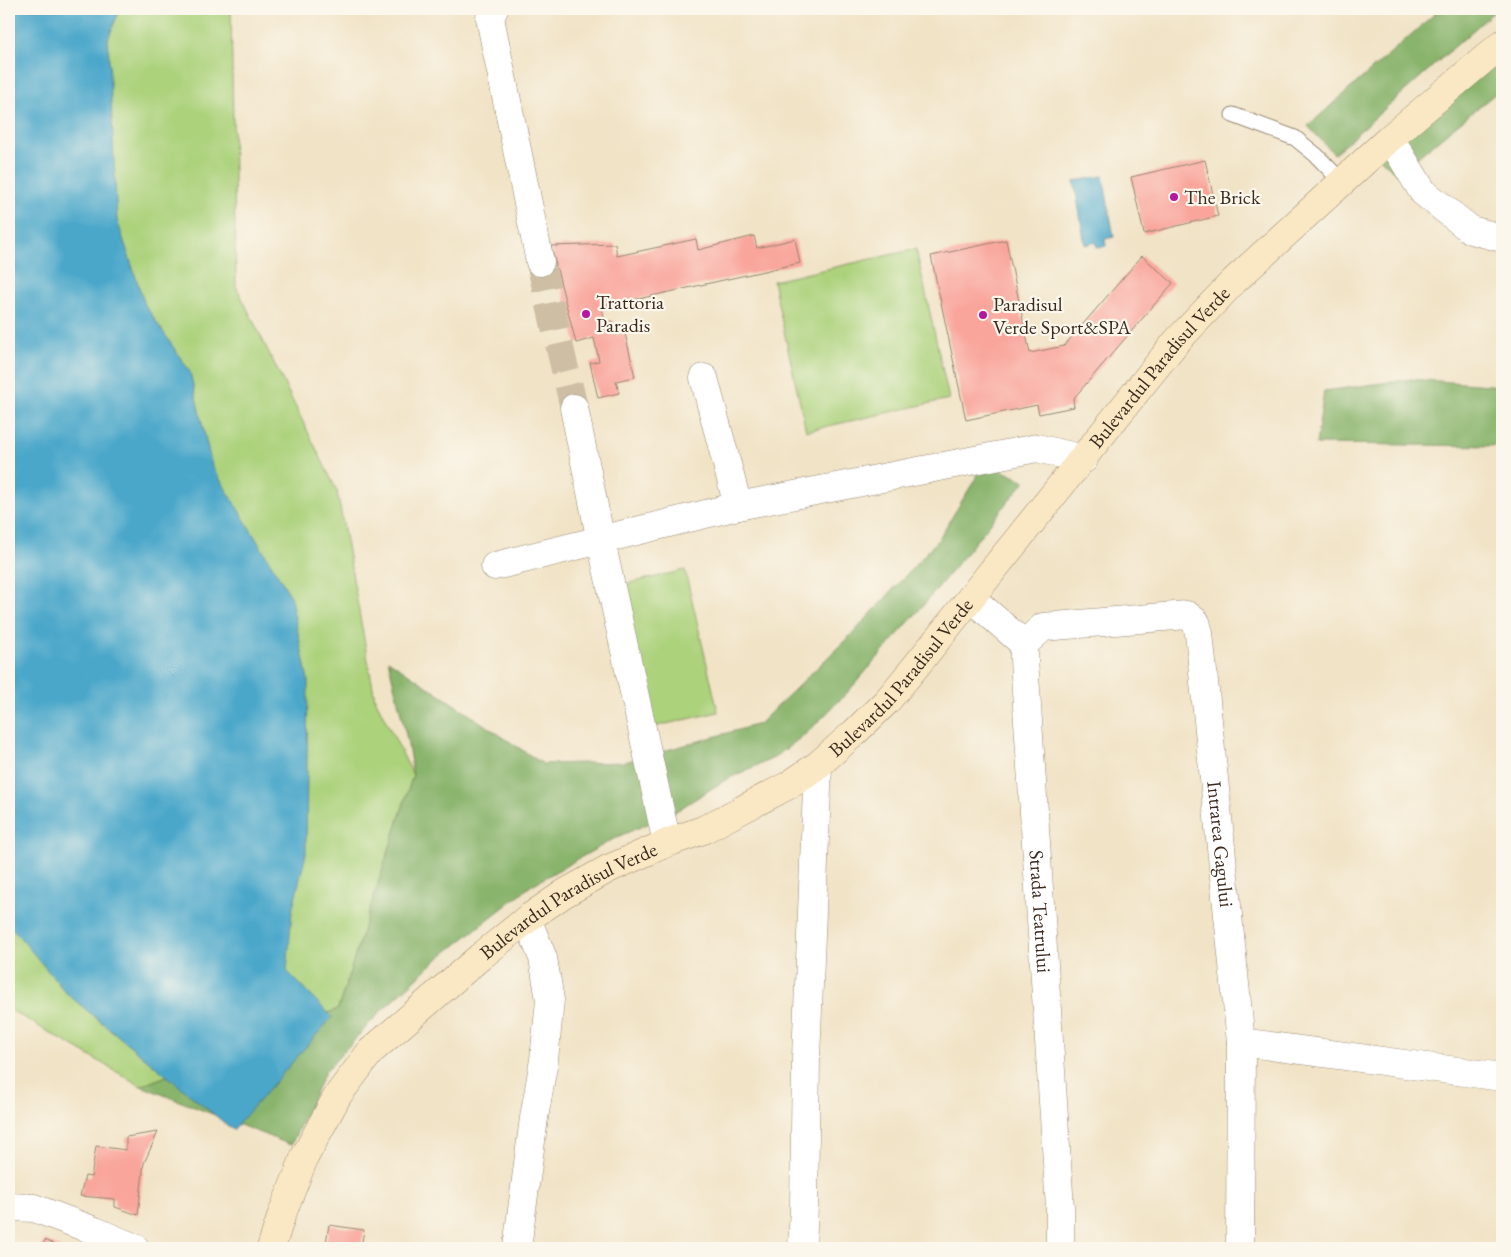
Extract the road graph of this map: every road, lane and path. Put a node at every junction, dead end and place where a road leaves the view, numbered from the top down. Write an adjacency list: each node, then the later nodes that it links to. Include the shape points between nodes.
1 (494, 9): 7 (street, via 490,18)
2 (1502, 44): 4 (street, Bulevardul Paradisul Verde)
3 (1234, 115): 5 (lane, via 1295,138)
4 (1390, 138): 5 (street, Bulevardul Paradisul Verde); 6 (street, via 1423,192 1472,230)
5 (1342, 182): 10 (street, Bulevardul Paradisul Verde, via 1234,281 1176,342)
6 (1502, 238)
7 (540, 262)
8 (704, 378): 11 (street)
9 (574, 408): 12 (street)
10 (1084, 459): 11 (street, via 1037,448); 14 (street, Bulevardul Paradisul Verde)
11 (738, 506): 12 (street)
12 (601, 541): 13 (street); 17 (street)
13 (495, 566)
14 (971, 598): 15 (street); 16 (street, Bulevardul Paradisul Verde, via 887,701)
15 (1024, 644): 19 (street, Intrarea Gagului, via 1043,627 1187,616 1196,622); 26 (street, Strada Teatrului)
16 (818, 765): 17 (street, Bulevardul Paradisul Verde, via 788,785 703,830); 25 (street)
17 (667, 843): 18 (street, Bulevardul Paradisul Verde, via 608,869)
18 (527, 919): 23 (street, Bulevardul Paradisul Verde, via 371,1051 338,1095 305,1156); 24 (street, via 543,958 550,1000)
19 (1241, 1042): 20 (street); 27 (street, Intrarea Gagului)
20 (1502, 1077)
21 (9, 1207): 22 (street, via 34,1208)
22 (135, 1248)
23 (271, 1248)
24 (516, 1248)
25 (802, 1248)
26 (1060, 1248)
27 (1240, 1248)

